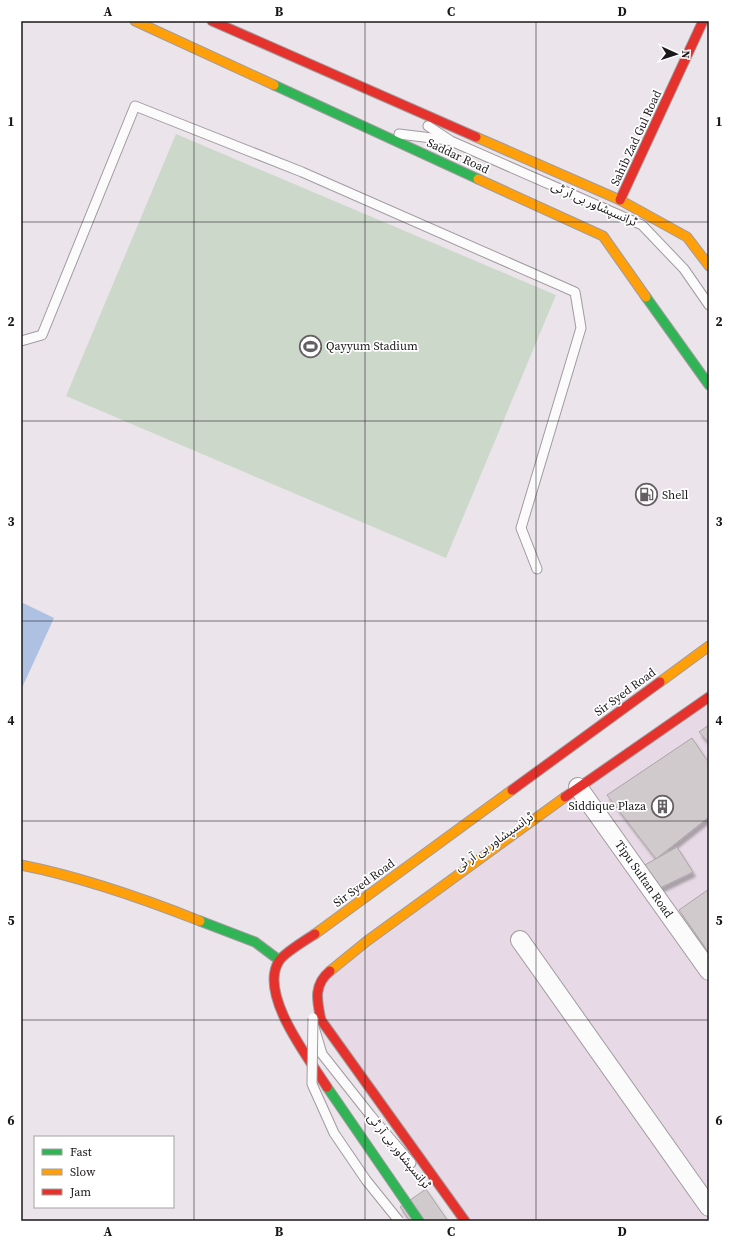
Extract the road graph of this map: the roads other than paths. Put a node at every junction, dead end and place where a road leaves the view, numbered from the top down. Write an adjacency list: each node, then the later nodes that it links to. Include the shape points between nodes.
1 (135, 21): 5 (main road, Saddar Road)
2 (212, 21): 4 (main road, Saddar Road)
3 (703, 21): 7 (main road, Sahib Zad Gul Road)
4 (386, 99): 6 (lane, ٹرانسپشاور بی آر ٹی); 7 (main road, Saddar Road)
5 (380, 132): 6 (lane, ٹرانسپشاور بی آر ٹی); 11 (main road, Saddar Road, via 603,236)
6 (451, 140): 9 (lane, ٹرانسپشاور بی آر ٹی, via 642,225 684,269)
7 (620, 200): 8 (main road, Saddar Road, via 687,237)
8 (709, 266)
9 (709, 305)
10 (21, 341): 12 (lane, via 42,335 135,106 302,172 575,292 582,328 521,528)
11 (709, 385)
12 (537, 569)
13 (709, 646): 19 (main road, Sir Syed Road)
14 (709, 689): 21 (lane, ٹرانسپشاور بی آر ٹی, via 341,951 328,963 316,985)
15 (709, 697): 16 (main road)
16 (578, 787): 20 (street, Tipu Sultan Road); 26 (main road, via 367,941 322,977 316,997 321,1020)
17 (21, 865): 19 (main road, via 159,905 255,942)
18 (520, 940): 23 (street)
19 (279, 960): 25 (main road, via 273,986 288,1027 348,1120)
20 (709, 971)
21 (313, 1018): 22 (lane, ٹرانسپشاور بی آر ٹی, bridge, via 322,1054); 24 (lane, ٹرانسپشاور بی آر ٹی, bridge, via 312,1084 334,1133 366,1180)
22 (417, 1171)
23 (709, 1207)
24 (399, 1221)
25 (419, 1221)
26 (465, 1221)

